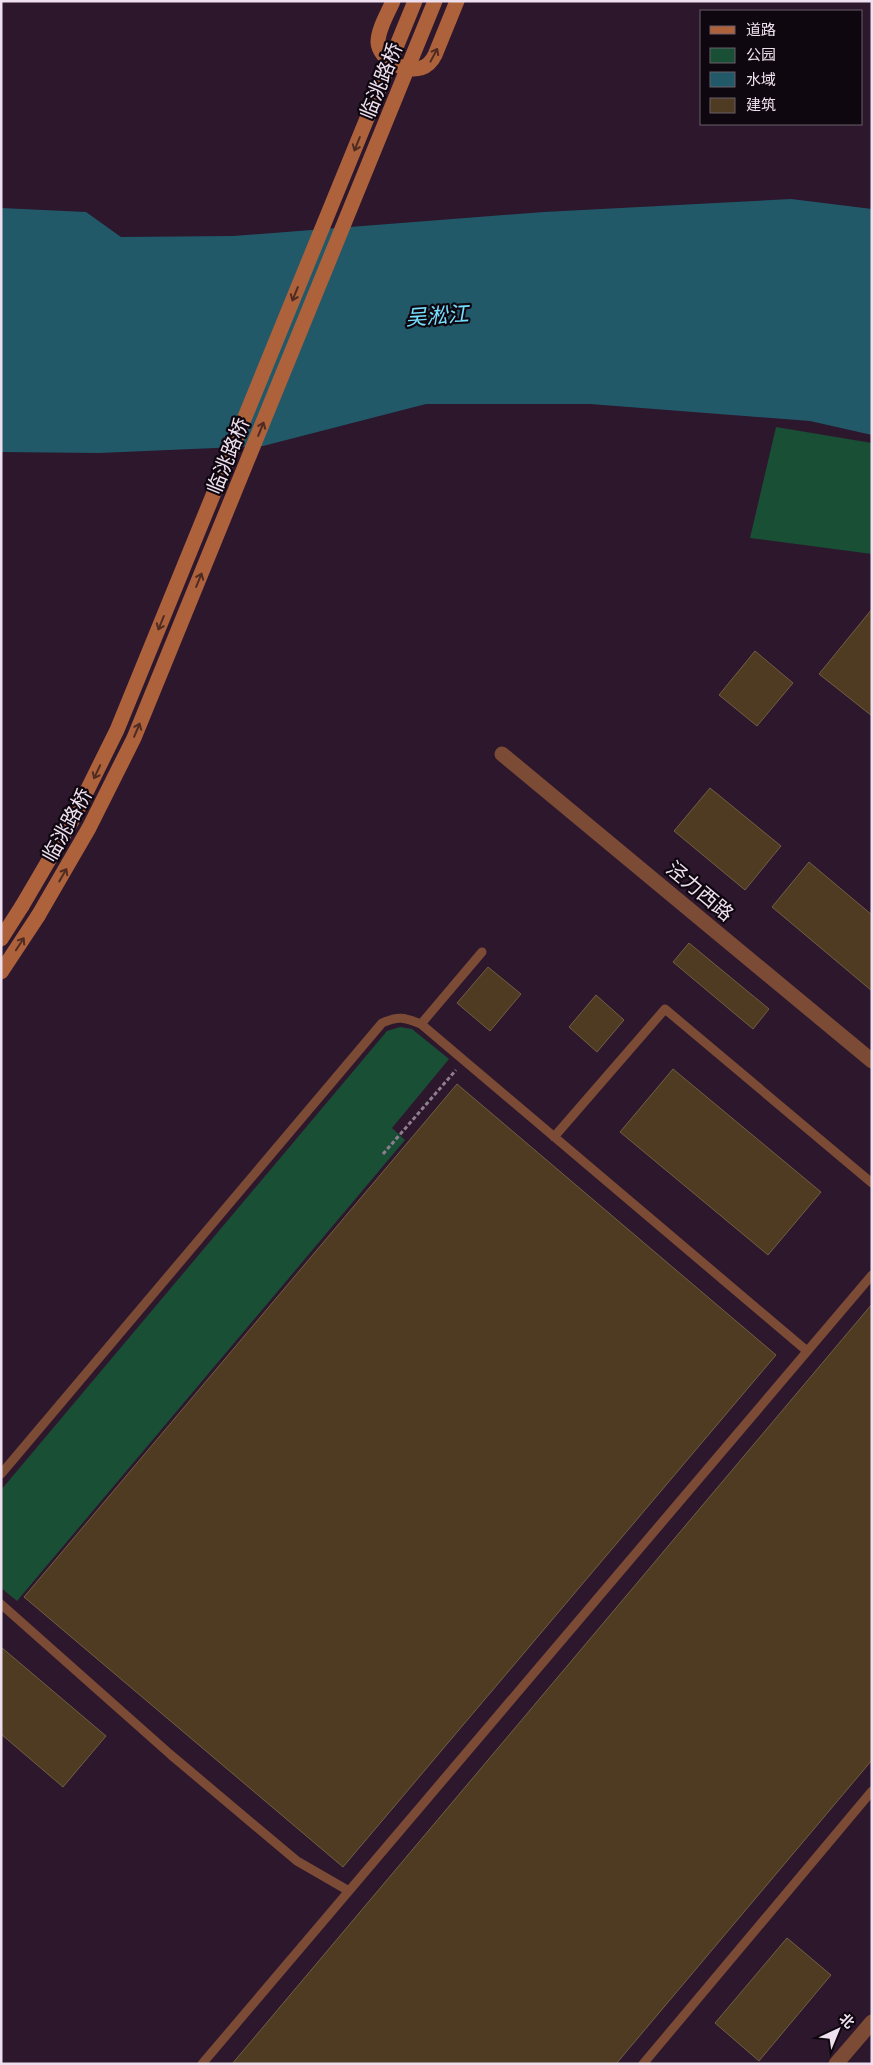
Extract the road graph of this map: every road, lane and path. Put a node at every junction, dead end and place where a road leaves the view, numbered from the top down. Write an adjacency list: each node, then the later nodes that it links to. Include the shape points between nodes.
1 (393, 1): 4 (main road, one-way to 4, via 380,32 380,50 392,62 414,69 430,63)
2 (415, 1): 6 (main road, 临洮路桥, one-way to 6, bridge, via 120,722 73,819)
3 (435, 1): 8 (main road, 临洮路桥, one-way to 3, bridge, via 89,828 134,738)
4 (457, 1)
5 (502, 754): 11 (street, 泾力西路)
6 (1, 939)
7 (482, 952): 9 (lane)
8 (1, 972)
9 (421, 1024): 10 (lane); 17 (lane, via 394,1017 382,1023)
10 (464, 1060): 12 (lane); 13 (path)
11 (872, 1061)
12 (554, 1137): 14 (lane, via 664,1009); 16 (lane)
13 (383, 1154)
14 (872, 1183)
15 (872, 1275): 16 (lane)
16 (807, 1351): 20 (lane)
17 (1, 1474)
18 (1, 1604): 20 (lane, via 170,1755 297,1861)
19 (872, 1791): 23 (lane)
20 (349, 1891): 22 (lane)
21 (872, 2022): 24 (street)
22 (202, 2064)
23 (643, 2064)
24 (836, 2064)

